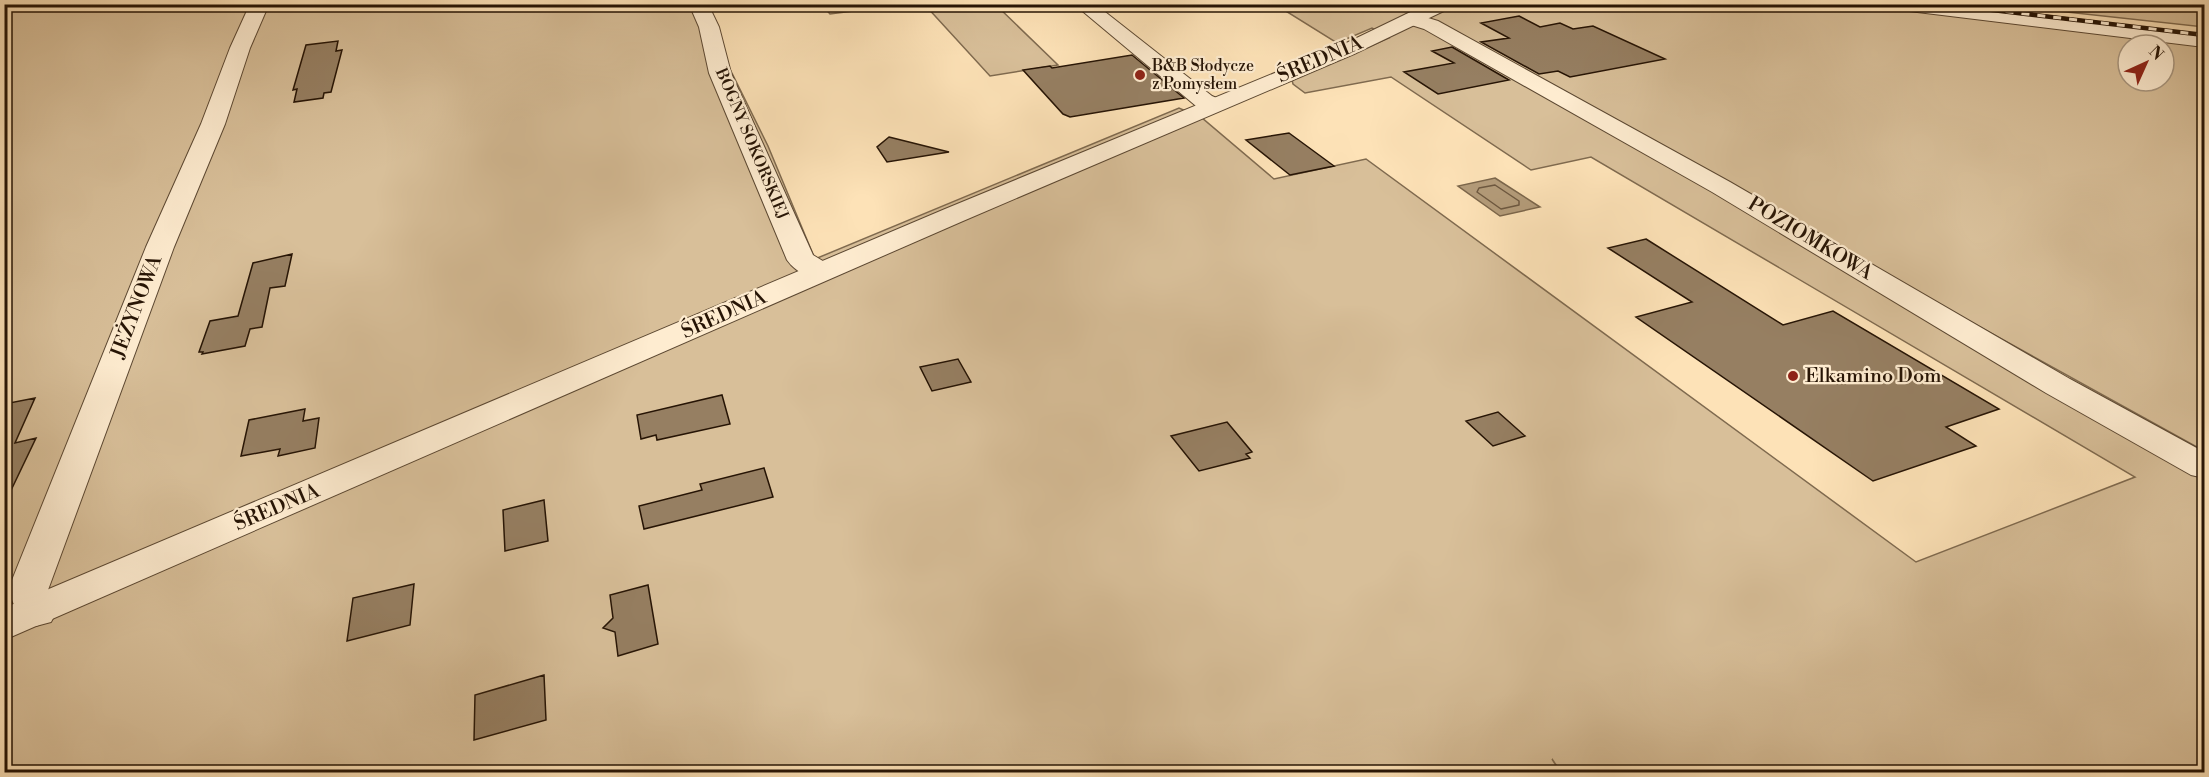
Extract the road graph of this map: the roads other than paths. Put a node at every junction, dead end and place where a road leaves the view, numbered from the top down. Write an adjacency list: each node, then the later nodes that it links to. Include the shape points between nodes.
1 (260, 4): 11 (street, JEŻYNOWA, via 160,247 28,590)
2 (698, 4): 9 (street, BOGNY SOKORSKIEJ, via 709,27 720,73 801,260)
3 (1083, 4): 8 (street)
4 (1443, 4): 6 (street, ŚREDNIA)
5 (1901, 4): 7 (street)
6 (1412, 20): 8 (street, ŚREDNIA); 10 (street, POZIOMKOWA, via 1431,25 1721,186 2058,386)
7 (2205, 41)
8 (1213, 105): 9 (street, ŚREDNIA)
9 (821, 272): 11 (street, ŚREDNIA)
10 (2205, 467)
11 (36, 611): 12 (street, ŚREDNIA)
12 (4, 625)

